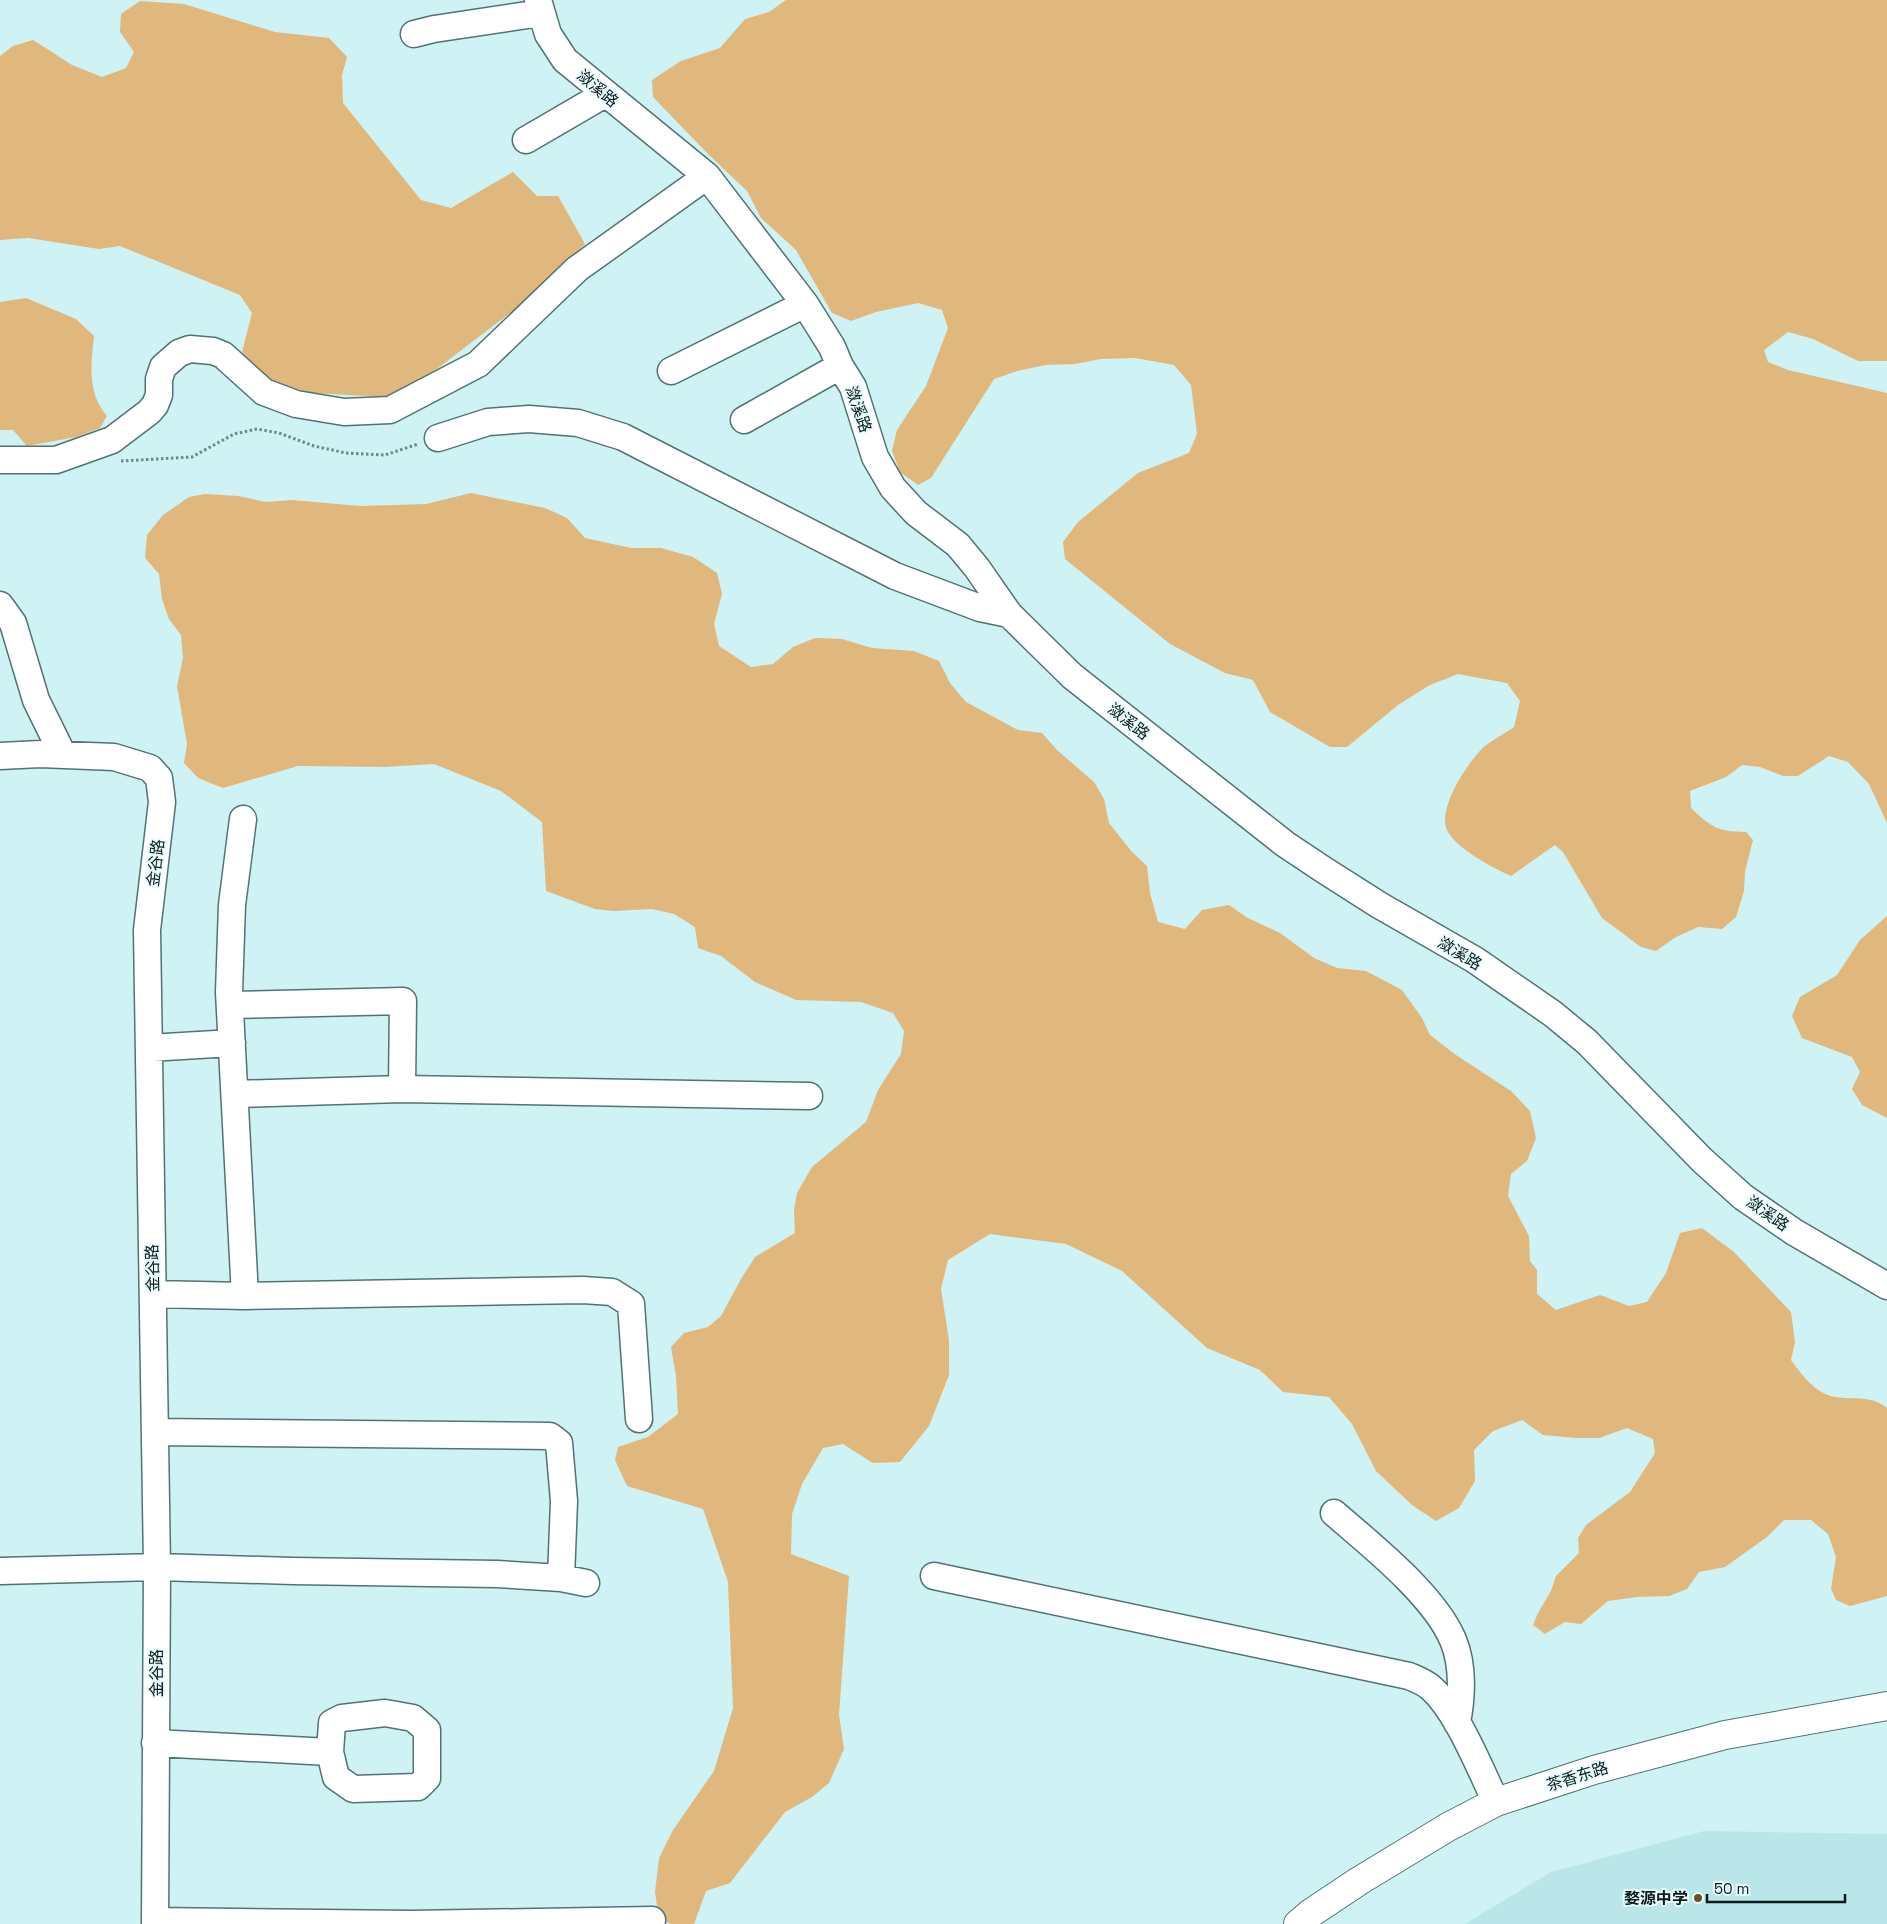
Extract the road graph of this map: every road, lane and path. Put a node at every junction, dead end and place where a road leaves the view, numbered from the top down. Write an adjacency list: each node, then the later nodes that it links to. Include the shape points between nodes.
1 (540, 6): 2 (street); 3 (street, 潋溪路, via 548,34 565,60)
2 (414, 34)
3 (605, 94): 4 (street); 5 (street, 潋溪路)
4 (526, 140)
5 (707, 176): 6 (street, 潋溪路); 11 (street, via 578,269 478,364 390,410 344,412 296,404 264,392 224,355 190,349 179,353 163,367 159,395 149,412 112,440 56,460)
6 (805, 304): 7 (street, 潋溪路); 8 (street)
7 (840, 366): 9 (street); 14 (street, 潋溪路, via 853,386 874,457 893,488 916,513 958,545)
8 (671, 371)
9 (744, 420)
10 (438, 438): 12 (path, via 385,455 346,453 257,429 234,434 192,457); 14 (street, via 488,422 529,419 578,423 623,437 895,576 980,608)
11 (0, 460)
12 (113, 462)
13 (0, 605): 15 (street, via 13,623 36,700)
14 (1009, 614): 24 (street, 潋溪路, via 1072,676 1285,844 1379,905 1475,960 1553,1014 1587,1042 1702,1160 1743,1197 1794,1232)
15 (63, 755): 16 (street, 金谷路); 20 (street, 金谷路, via 114,757 150,768 159,778 162,802 147,930)
16 (0, 756)
17 (243, 819): 18 (street, via 232,904)
18 (230, 1005): 19 (street); 21 (street, via 403,1001)
19 (232, 1043): 20 (street); 22 (street)
20 (149, 1048): 25 (street, 金谷路)
21 (402, 1089): 22 (street); 23 (street)
22 (235, 1094): 26 (street)
23 (809, 1096)
24 (1887, 1286)
25 (153, 1294): 26 (street); 28 (street, 金谷路)
26 (245, 1296): 27 (street, via 612,1292 632,1304)
27 (639, 1418)
28 (154, 1432): 30 (street, 金谷路); 30 (street, via 550,1436 559,1443 574,1581 497,1574)
29 (1334, 1513): 34 (street, via 1380,1552 1443,1621 1454,1642 1460,1672 1461,1700)
30 (157, 1566): 31 (street); 35 (street, 金谷路)
31 (0, 1571)
32 (934, 1576): 34 (street, via 1409,1676 1429,1686)
33 (1887, 1706): 37 (main road, 茶香东路, via 1725,1735 1594,1770)
34 (1457, 1723): 37 (street)
35 (155, 1743): 36 (street); 40 (street, 金谷路)
36 (330, 1752)
37 (1496, 1802): 38 (main road, 茶香东路, via 1411,1849)
38 (1304, 1918): 41 (main road, 茶香东路)
39 (652, 1920): 40 (street, via 412,1924)
40 (155, 1922)
41 (1285, 1924)

